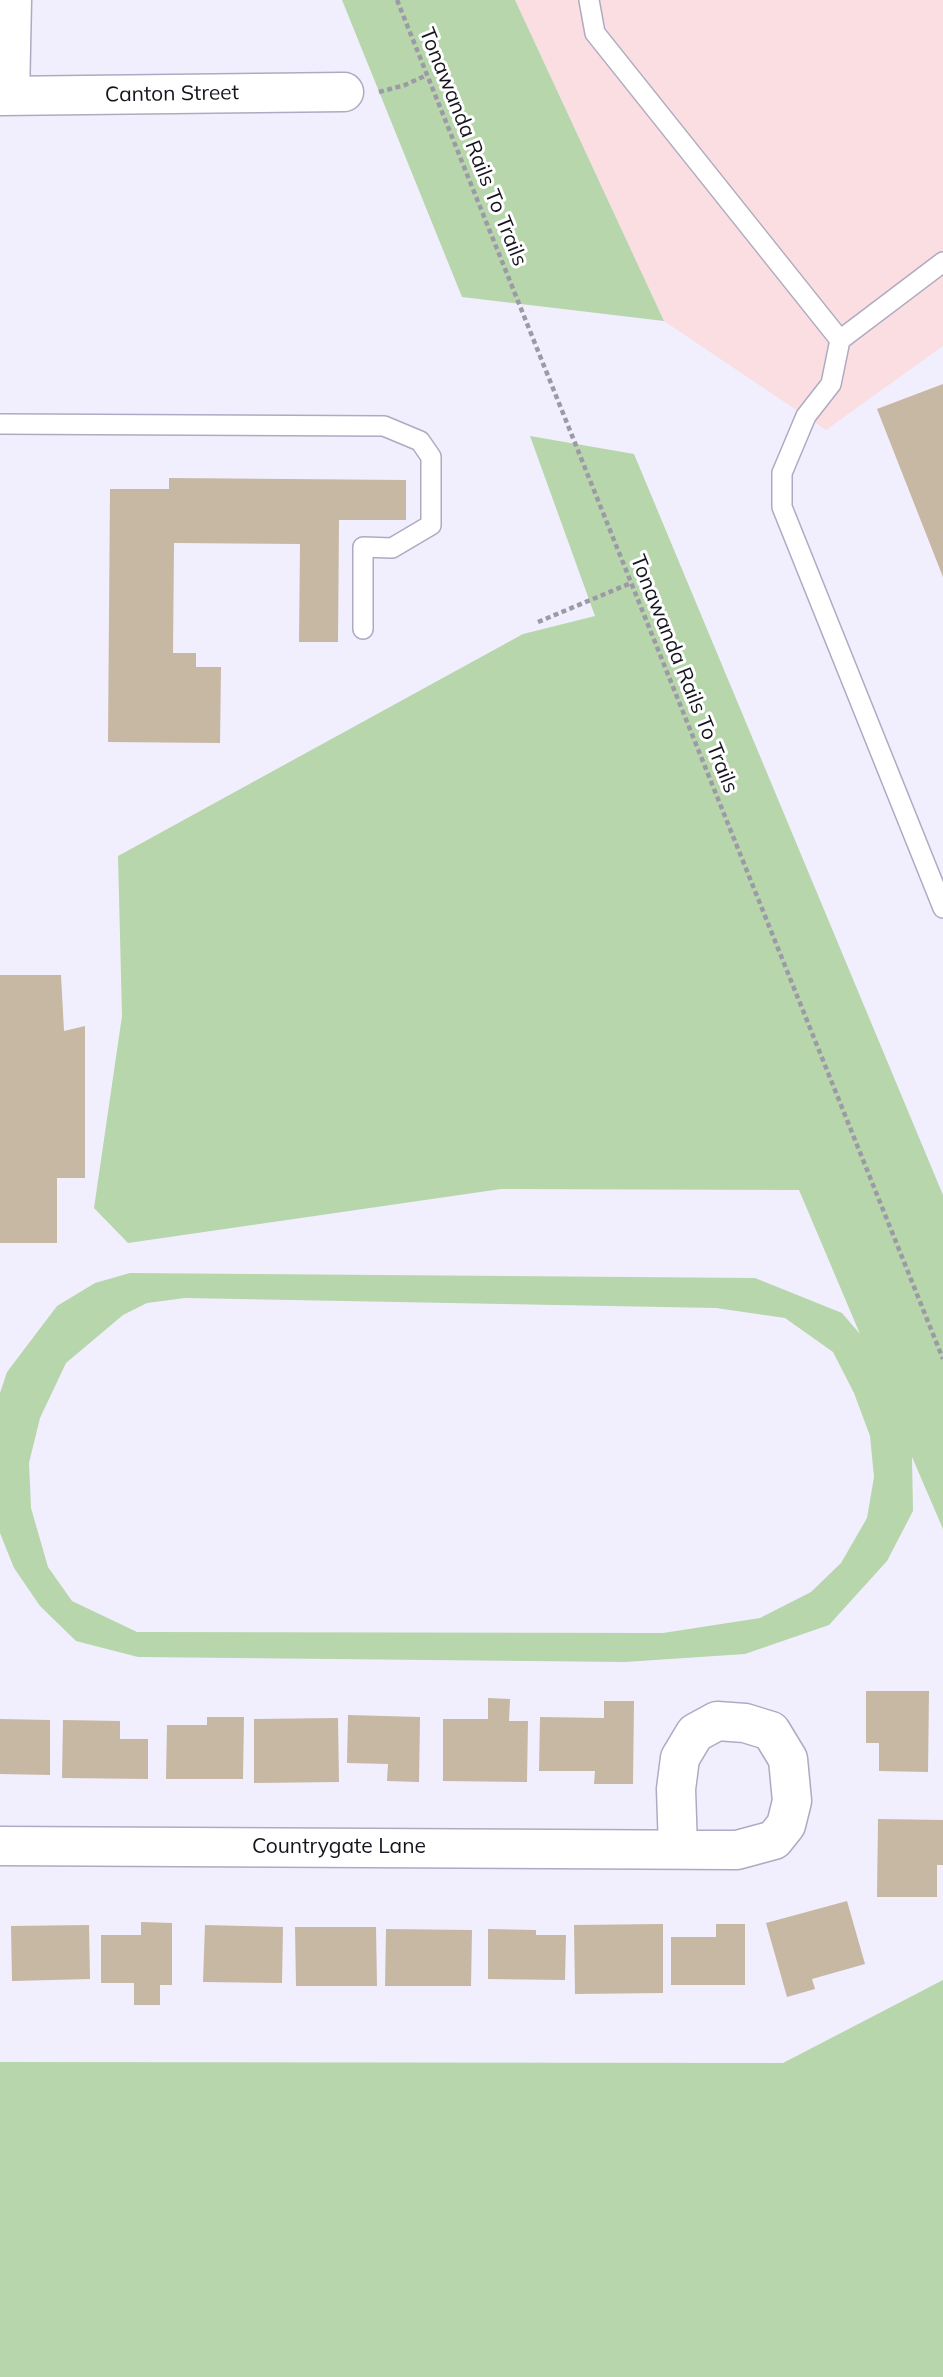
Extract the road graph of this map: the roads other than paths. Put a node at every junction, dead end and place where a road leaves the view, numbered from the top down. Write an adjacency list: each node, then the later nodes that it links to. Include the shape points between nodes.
1 (12, 0): 4 (street)
2 (589, 0): 6 (lane, via 595,33)
3 (344, 92): 4 (street, Canton Street)
4 (5, 96)
5 (943, 262): 6 (lane)
6 (840, 340): 9 (lane, via 831,384 806,416 782,473 782,507)
7 (0, 424): 8 (lane, via 384,426 420,441 431,457 431,525 392,548 363,547)
8 (363, 629)
9 (943, 908)
10 (0, 1846): 11 (street, Countrygate Lane)
11 (678, 1848)

